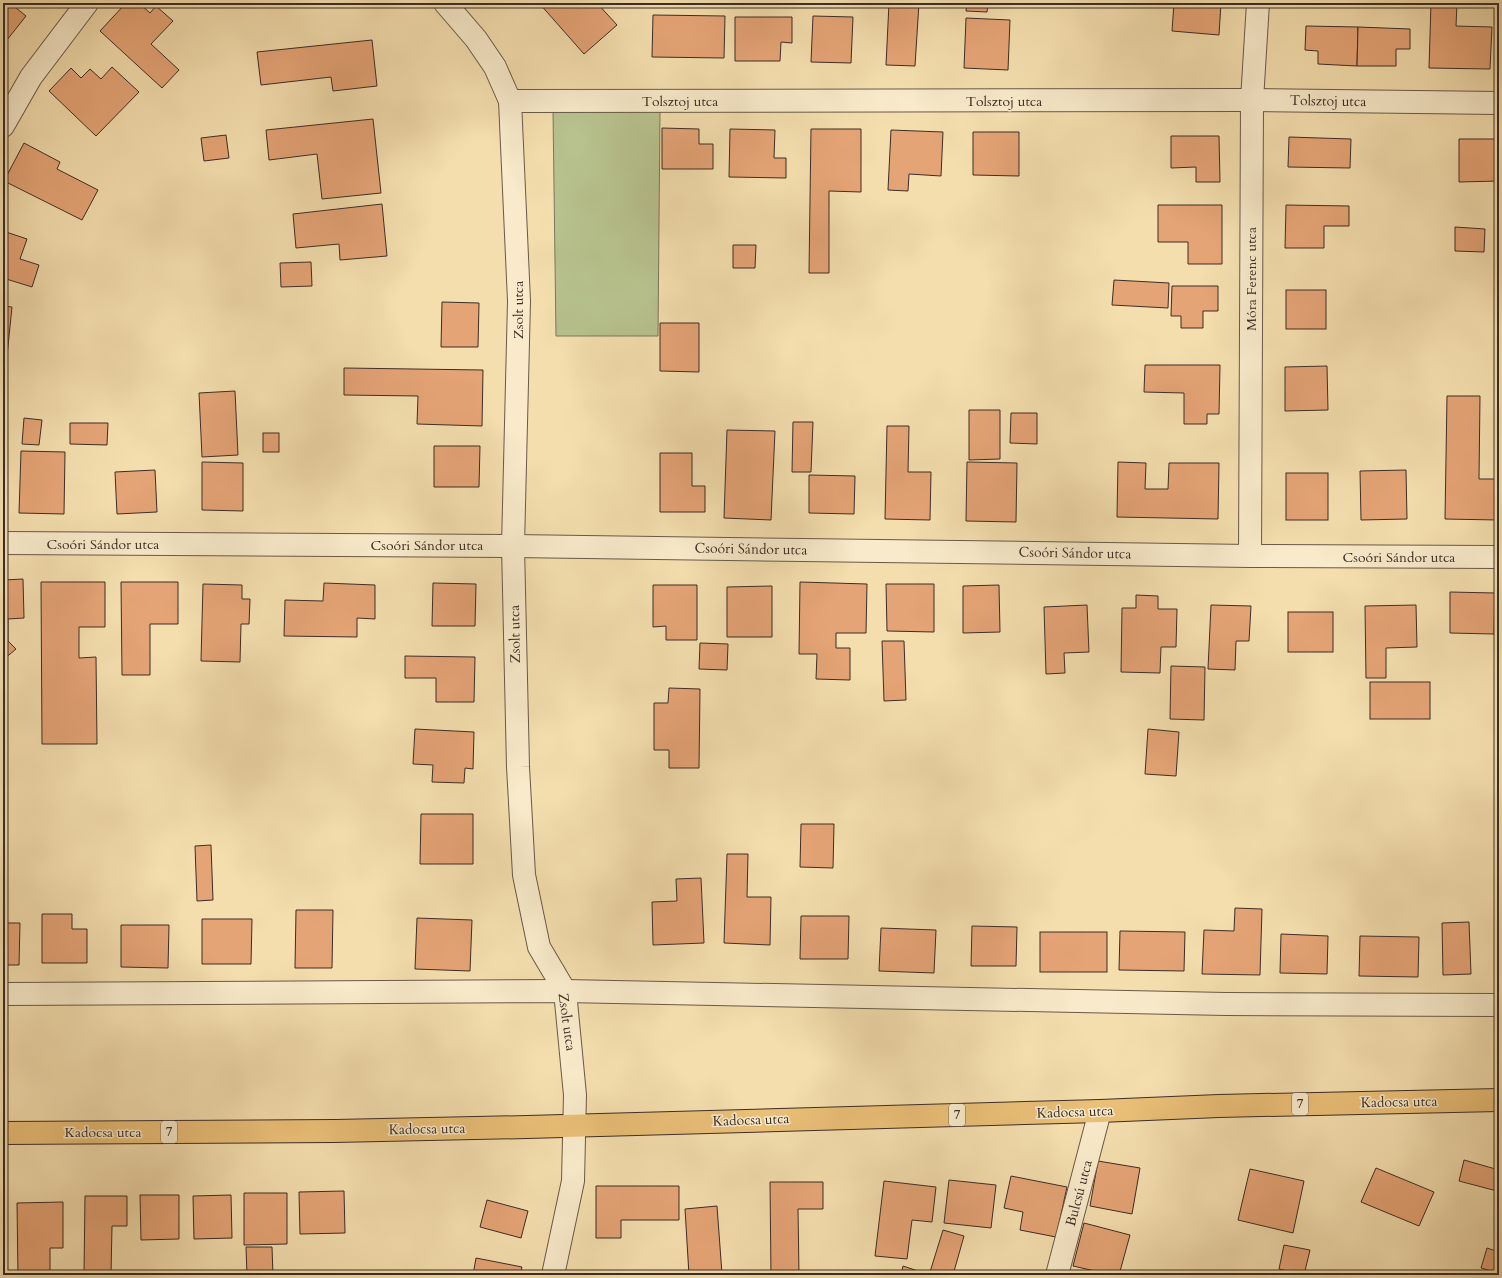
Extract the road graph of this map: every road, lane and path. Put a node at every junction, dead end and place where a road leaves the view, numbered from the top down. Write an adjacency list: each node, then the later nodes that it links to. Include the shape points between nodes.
1 (87, 3): 7 (street, via 31,77)
2 (444, 3): 5 (street, Zsolt utca, via 476,39 495,67)
3 (1258, 3): 4 (street, Móra Ferenc utca)
4 (1252, 100): 5 (street, Tolsztoj utca); 6 (street, Tolsztoj utca); 10 (street, Móra Ferenc utca)
5 (510, 101): 9 (street, Zsolt utca, via 519,301)
6 (1499, 103)
7 (3, 126)
8 (3, 544): 9 (street, Csoóri Sándor utca)
9 (513, 546): 10 (street, Csoóri Sándor utca); 12 (street, Zsolt utca, via 518,767 524,874 539,947)
10 (1250, 556): 11 (street, Csoóri Sándor utca)
11 (1499, 557)
12 (565, 992): 13 (street); 14 (street, via 1226,1004); 17 (street, Zsolt utca, via 575,1095)
13 (3, 994)
14 (1499, 1005)
15 (1499, 1100): 16 (main road, Kadocsa utca / 7)
16 (1100, 1111): 17 (main road, Kadocsa utca / 7); 20 (street, Bulcsú utca)
17 (574, 1125): 18 (main road, Kadocsa utca / 7, via 335,1131); 19 (street, Zsolt utca, via 573,1181)
18 (3, 1133)
19 (552, 1275)
20 (1057, 1275)

